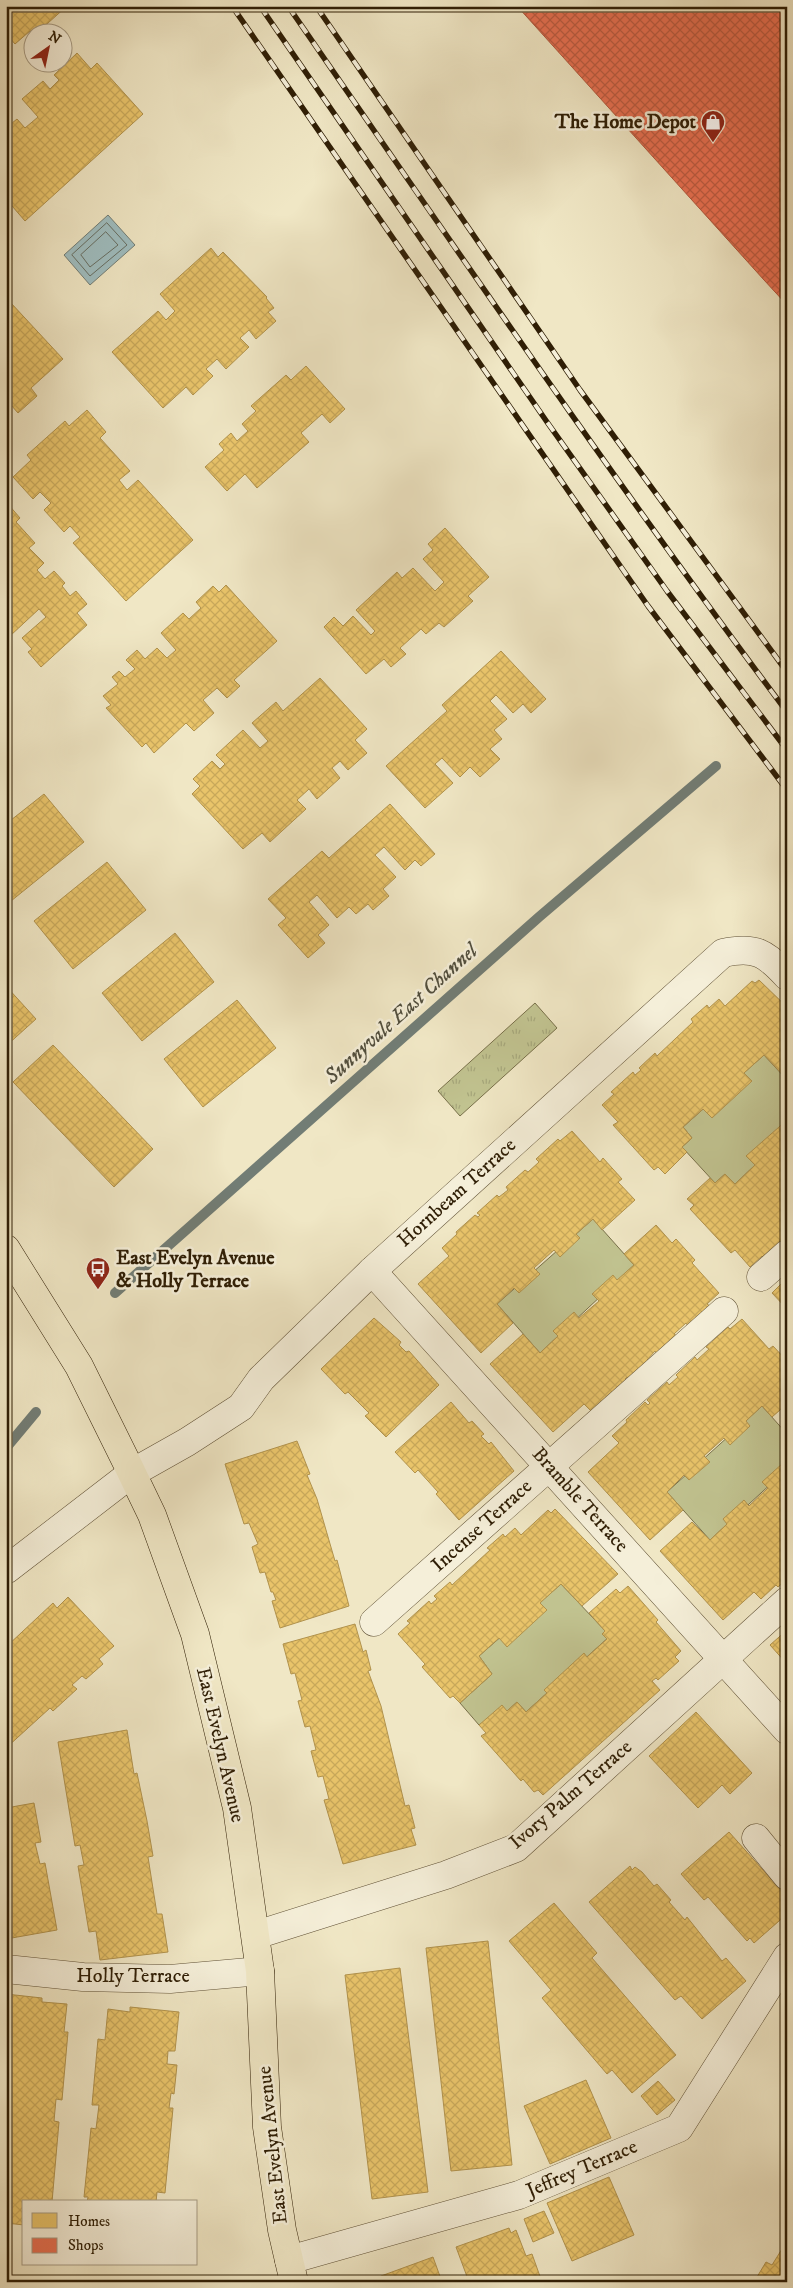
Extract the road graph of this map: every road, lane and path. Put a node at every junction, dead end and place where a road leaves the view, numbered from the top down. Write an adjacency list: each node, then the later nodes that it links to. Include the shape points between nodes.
1 (787, 976): 4 (street, Hornbeam Terrace, via 770,958 755,952 740,949 723,954 564,1094)
2 (6, 1249): 8 (main road, East Evelyn Avenue, via 80,1366)
3 (787, 1254): 5 (street)
4 (372, 1271): 7 (street, Bramble Terrace); 8 (street, Hornbeam Terrace, via 261,1378 241,1407)
5 (761, 1277)
6 (724, 1311): 7 (street, Incense Terrace)
7 (549, 1466): 11 (street, Incense Terrace); 12 (street, Bramble Terrace)
8 (132, 1473): 9 (street); 16 (main road, East Evelyn Avenue, via 152,1515 195,1634 229,1771)
9 (6, 1570)
10 (787, 1601): 12 (street, Ivory Palm Terrace)
11 (374, 1622)
12 (724, 1659): 13 (street, Bramble Terrace); 16 (street, Ivory Palm Terrace, via 516,1848 446,1875)
13 (787, 1730)
14 (756, 1838): 15 (street)
15 (787, 1876)
16 (256, 1936): 19 (main road, East Evelyn Avenue)
17 (787, 1957): 20 (street, Jeffrey Terrace, via 679,2128 519,2195)
18 (6, 1970): 19 (street, Holly Terrace, via 83,1977 170,1979)
19 (260, 1971): 20 (main road, East Evelyn Avenue, via 267,2127)
20 (292, 2271)

